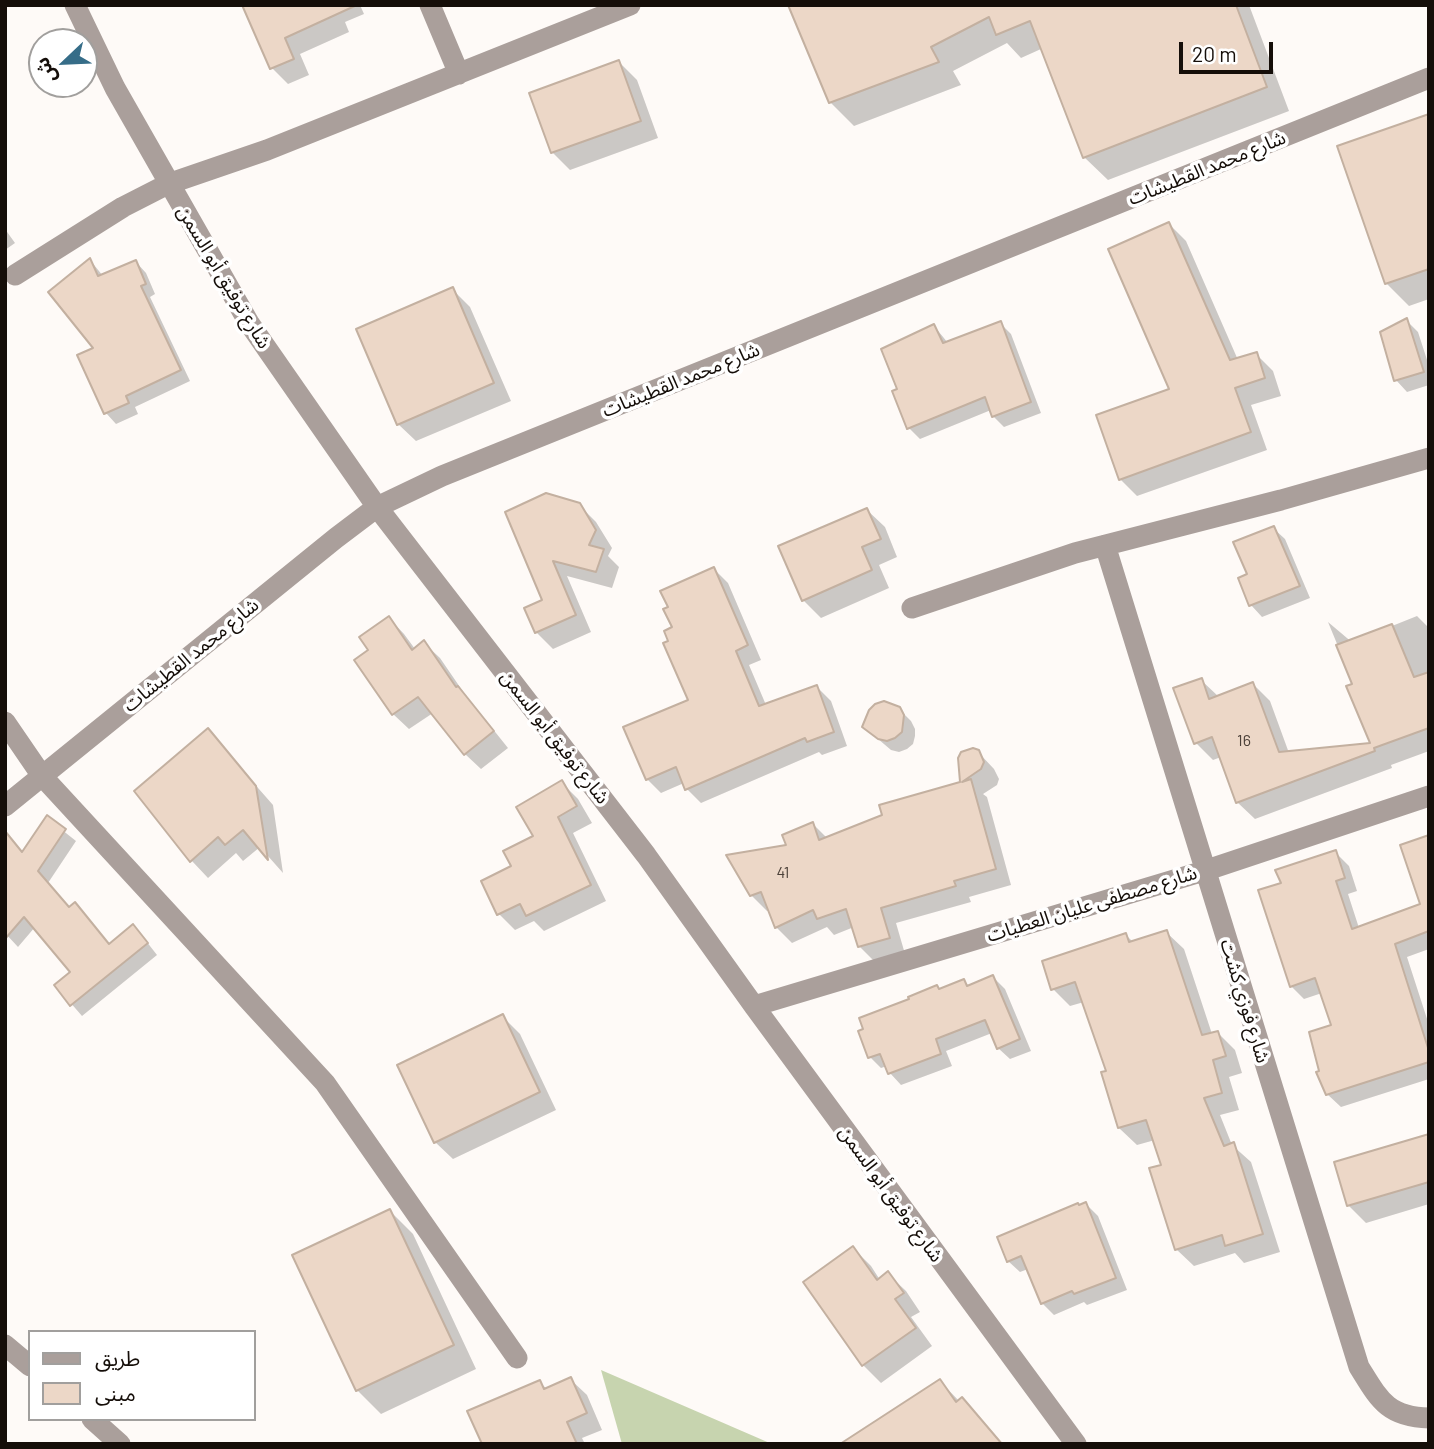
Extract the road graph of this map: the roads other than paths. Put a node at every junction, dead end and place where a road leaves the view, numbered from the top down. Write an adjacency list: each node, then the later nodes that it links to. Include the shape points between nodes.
1 (75, 5): 6 (street, شارع توفيق أبو السمن)
2 (430, 5): 4 (street)
3 (630, 5): 4 (street)
4 (459, 74): 6 (street)
5 (1429, 78): 9 (street, شارع محمد القطيشات, via 442,476)
6 (168, 184): 7 (street); 9 (street, شارع توفيق أبو السمن, via 249,323)
7 (15, 275)
8 (1429, 458): 10 (street)
9 (377, 507): 13 (street, شارع محمد القطيشات); 17 (street, شارع توفيق أبو السمن, via 646,855)
10 (1105, 545): 11 (street); 16 (street, شارع فوزي كشت)
11 (912, 608)
12 (5, 722): 13 (street)
13 (41, 776): 15 (street, شارع محمد القطيشات); 19 (street, via 326,1083)
14 (1429, 796): 16 (street, شارع مصطفى عليان العطيات)
15 (5, 806)
16 (1204, 870): 17 (street, شارع مصطفى عليان العطيات); 21 (street, شارع فوزي كشت, via 1359,1367 1381,1402 1410,1418)
17 (754, 1006): 24 (street, شارع توفيق أبو السمن)
18 (5, 1345): 20 (street)
19 (517, 1358)
20 (28, 1364)
21 (1429, 1418)
22 (94, 1421): 23 (street)
23 (120, 1444)
24 (1076, 1444)

